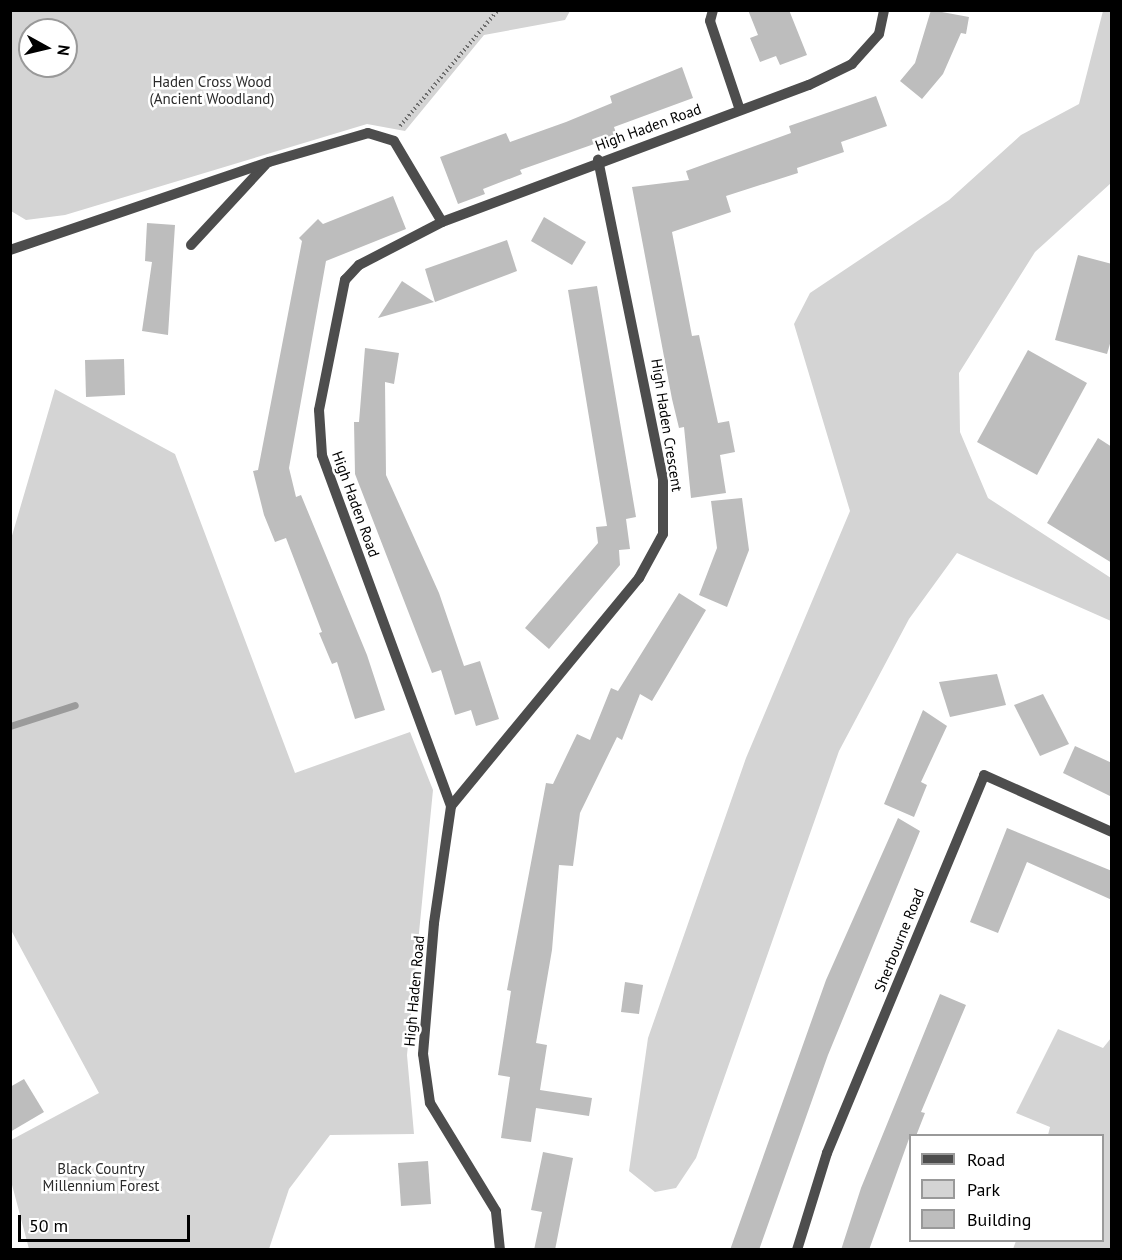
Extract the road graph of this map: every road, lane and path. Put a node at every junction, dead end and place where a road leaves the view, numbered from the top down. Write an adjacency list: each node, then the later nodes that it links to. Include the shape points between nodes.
1 (498, 10): 5 (path, via 402,121)
2 (713, 10): 4 (street, via 710,21)
3 (884, 10): 4 (street, High Haden Road, via 879,34 852,64)
4 (740, 110): 6 (street, High Haden Road)
5 (394, 141): 7 (street, via 368,133); 8 (street)
6 (598, 160): 8 (street, High Haden Road); 11 (street, High Haden Crescent, via 663,479 663,534 639,578)
7 (269, 162): 9 (street); 10 (street)
8 (442, 222): 11 (street, High Haden Road, via 358,265 345,280 324,374 319,426 322,455)
9 (191, 245)
10 (10, 250)
11 (451, 806): 13 (street, High Haden Road, via 423,1054 430,1103 496,1210)
12 (1112, 832): 14 (street, Sherbourne Road, via 984,775 827,1153)
13 (500, 1250)
14 (796, 1250)

